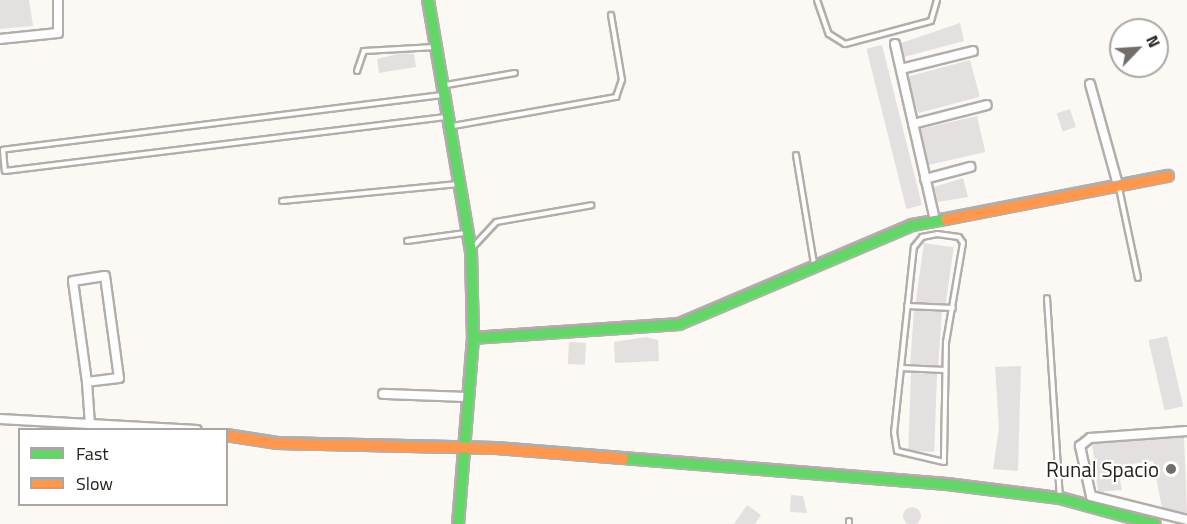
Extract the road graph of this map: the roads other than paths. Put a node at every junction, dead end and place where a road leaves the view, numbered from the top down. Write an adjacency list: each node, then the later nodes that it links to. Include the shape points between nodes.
1 (58, 0): 6 (street, via 58,33)
2 (428, 0): 8 (street)
3 (817, 0): 4 (lane, via 829,34 845,44 931,21)
4 (937, 0)
5 (611, 15): 16 (lane, via 622,80 616,97)
6 (0, 39)
7 (895, 44): 10 (street)
8 (436, 47): 11 (lane, via 364,51); 14 (street)
9 (973, 51): 10 (street)
10 (901, 69): 17 (street)
11 (357, 71)
12 (515, 73): 14 (lane)
13 (1090, 84): 23 (street)
14 (446, 90): 16 (street); 16 (lane, via 3,150 5,171)
15 (987, 105): 17 (street)
16 (452, 122): 22 (street)
17 (913, 124): 21 (street)
18 (796, 155): 31 (lane)
19 (970, 167): 21 (street)
20 (1167, 176): 23 (street)
21 (925, 178): 26 (street)
22 (462, 183): 24 (lane); 27 (street)
23 (1118, 185): 26 (street); 32 (lane)
24 (282, 201)
25 (592, 205): 30 (lane, via 496,222 478,236)
26 (935, 220): 28 (lane); 31 (street)
27 (469, 233): 29 (lane); 30 (street)
28 (937, 234): 34 (lane, via 922,237 914,247); 35 (lane, via 959,237 963,243)
29 (407, 241)
30 (471, 251): 36 (street)
31 (814, 264): 36 (street, via 669,327)
32 (1138, 278)
33 (1047, 298): 48 (lane)
34 (907, 306): 35 (lane); 37 (lane)
35 (953, 308): 38 (lane)
36 (473, 338): 41 (street)
37 (901, 368): 38 (lane); 38 (lane, via 897,450 944,462)
38 (945, 370)
39 (87, 382): 39 (street, via 119,378 105,276 73,281); 43 (street)
40 (383, 394): 41 (street)
41 (469, 397): 47 (street)
42 (0, 419): 43 (street)
43 (90, 421): 44 (street)
44 (184, 428)
45 (1187, 431): 49 (street, via 1090,438 1080,446 1091,496)
46 (228, 435): 47 (street, via 299,444)
47 (463, 446): 48 (street); 50 (street)
48 (1060, 498): 51 (street)
49 (1187, 520)
50 (458, 524)
51 (1155, 524)

